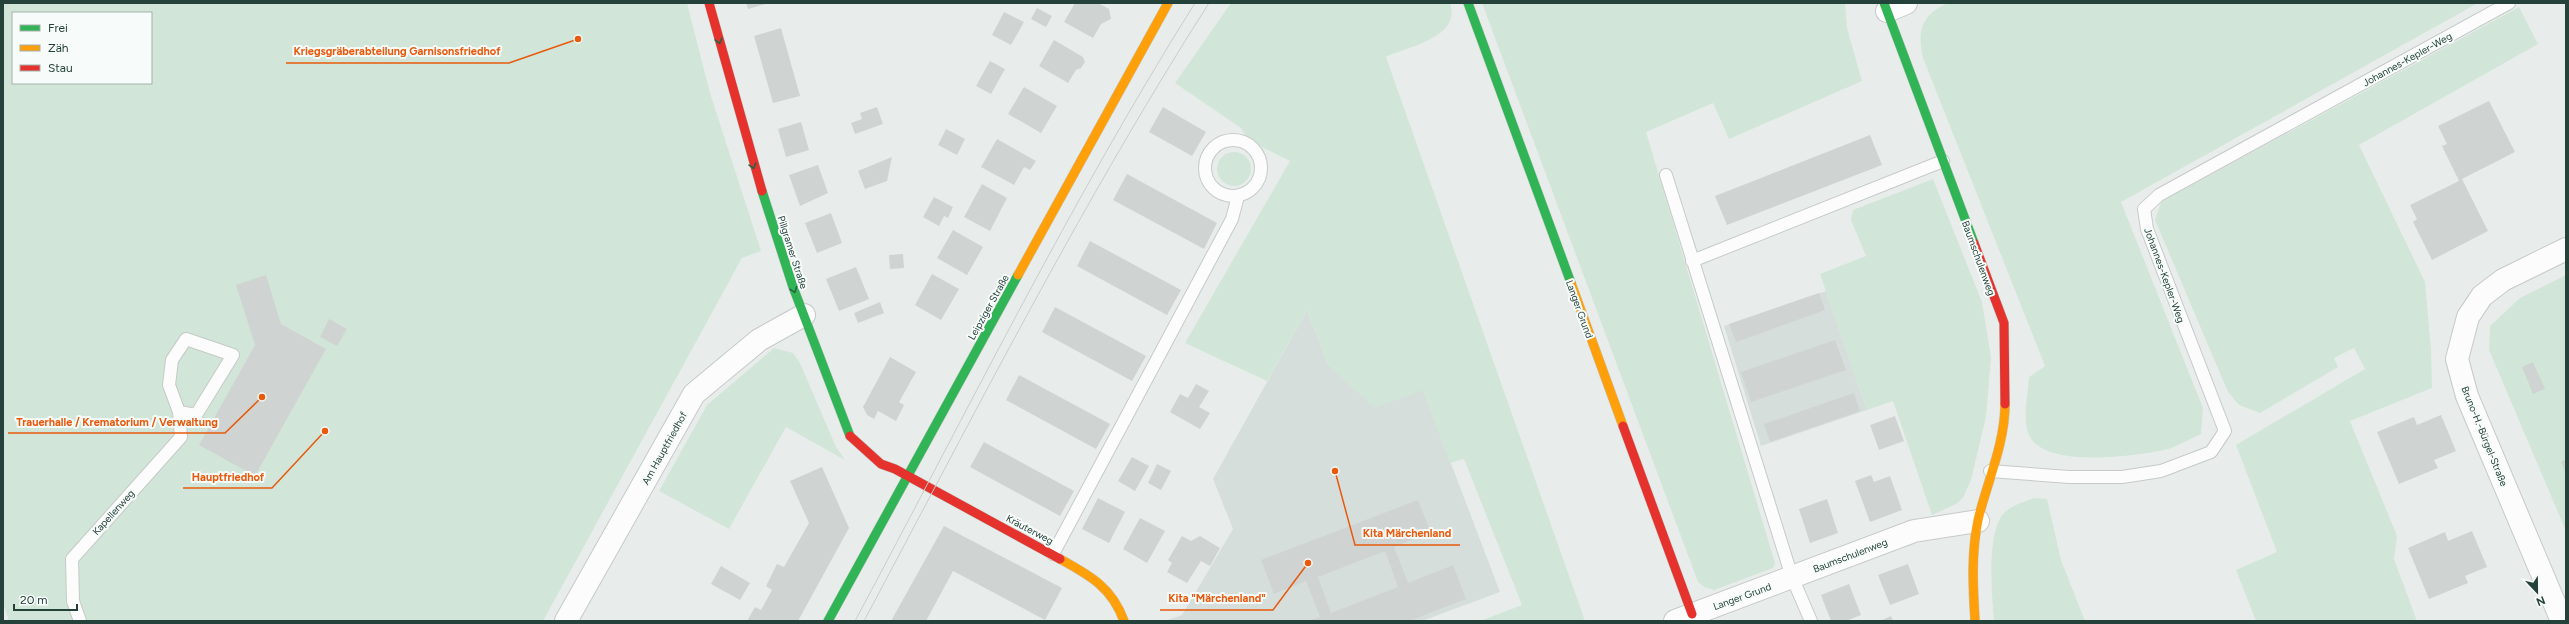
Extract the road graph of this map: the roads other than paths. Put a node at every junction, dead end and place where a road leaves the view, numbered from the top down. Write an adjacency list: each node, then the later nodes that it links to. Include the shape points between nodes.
1 (709, 3): 11 (street, Pillgramer Straße, one-way to 11, via 754,168)
2 (1168, 3): 14 (street, Leipziger Straße)
3 (1468, 3): 18 (street, Langer Grund)
4 (2509, 3): 13 (lane, Johannes-Kepler-Weg, via 2159,195 2144,210 2147,229 2225,431 2210,452 2161,471 2122,477 2070,477)
5 (1892, 6): 6 (street, Baumschulenweg)
6 (1944, 161): 10 (lane); 13 (street, Baumschulenweg, via 2004,323 2005,423)
7 (1666, 176): 10 (lane)
8 (1238, 196): 8 (lane, via 1246,193 1258,182 1261,165 1259,156 1248,144 1230,140 1214,147 1203,165 1212,188 1228,196); 16 (lane, via 1232,219)
9 (2566, 248): 25 (street, Bruno-H.-Bürgel-Straße, via 2503,280 2482,296 2468,317 2457,359 2467,396)
10 (1692, 261): 17 (lane)
11 (804, 315): 14 (street, Pillgramer Straße, via 851,438 881,464); 20 (street, Am Hauptfriedhof, via 759,340 694,394)
12 (179, 412): 12 (lane, Kapellenweg, via 169,386 172,360 186,339 233,355 196,415); 19 (lane, Kapellenweg, via 181,437 72,559 73,601)
13 (1990, 471): 15 (street, Baumschulenweg)
14 (907, 477): 16 (street, Kräuterweg); 21 (street, Leipziger Straße)
15 (1978, 521): 17 (street, Baumschulenweg, via 1914,531); 24 (street, Baumschulenweg, via 1972,566)
16 (1053, 554): 22 (street, Kräuterweg, via 1095,578 1120,610)
17 (1792, 577): 18 (street, Langer Grund); 23 (lane)
18 (1684, 618)
19 (80, 621)
20 (566, 621)
21 (828, 621)
22 (1124, 621)
23 (1811, 621)
24 (1975, 621)
25 (2562, 621)

